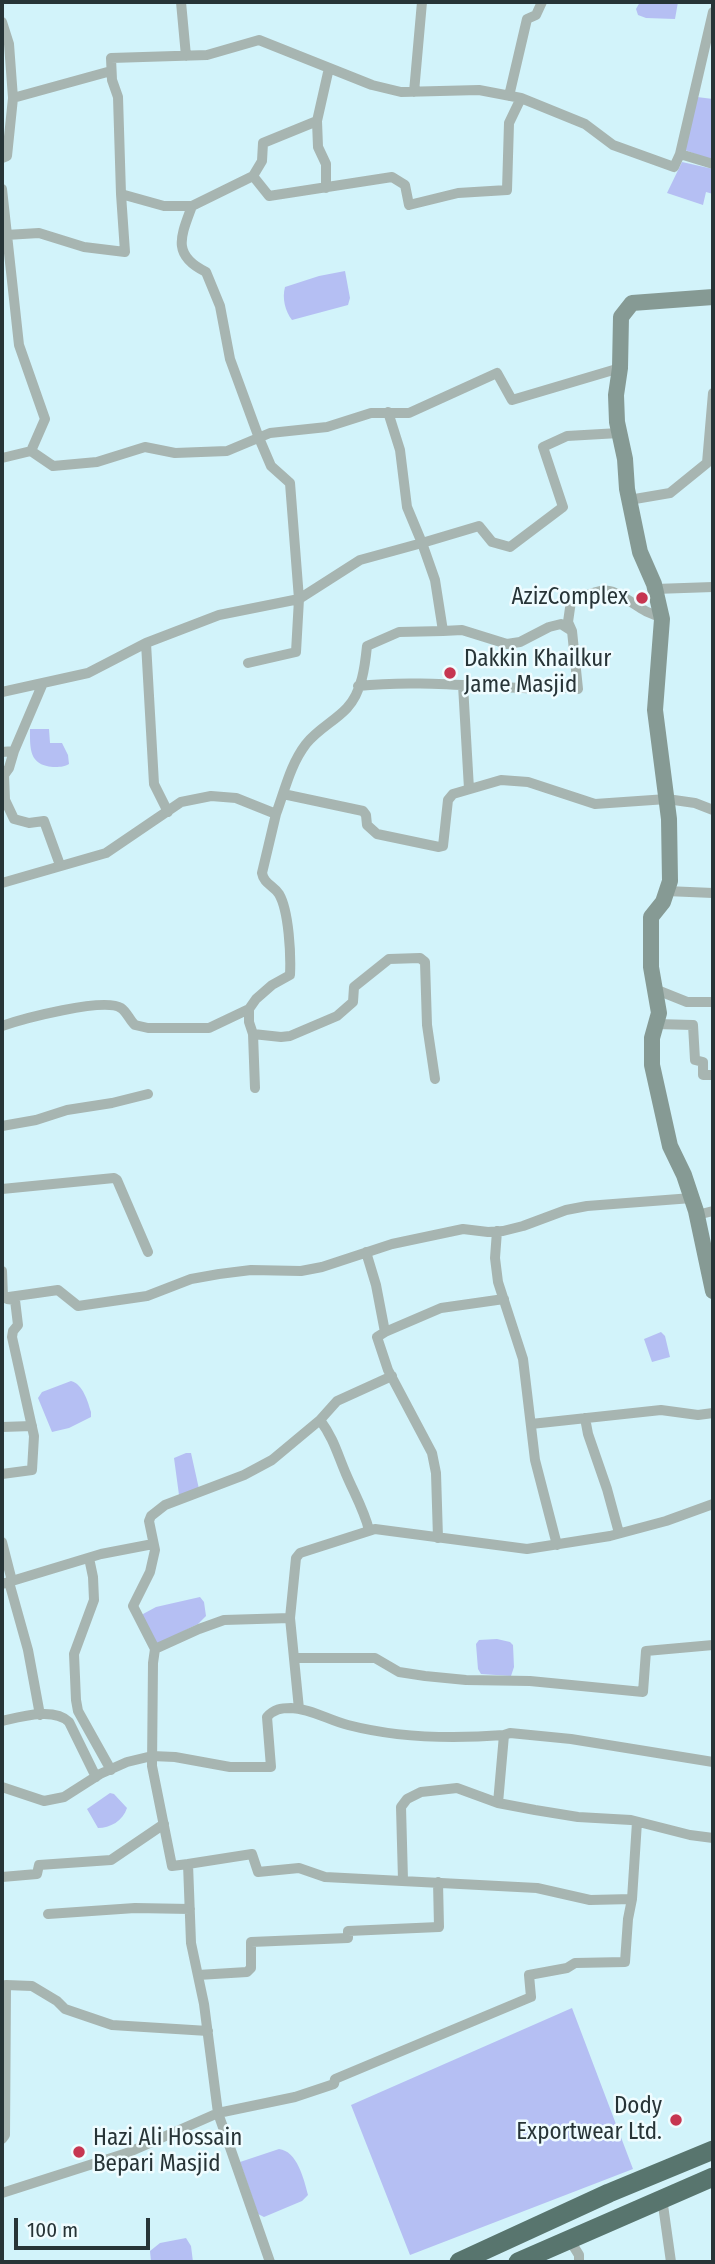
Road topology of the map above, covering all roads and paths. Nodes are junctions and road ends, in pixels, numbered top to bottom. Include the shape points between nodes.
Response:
1 (181, 2) edge
2 (422, 2) edge
3 (542, 2) edge
4 (713, 12) edge
5 (2, 22) edge
6 (186, 55) junction
7 (329, 68) junction
8 (111, 71) junction
9 (414, 92) junction
10 (509, 96) junction
11 (13, 98) junction
12 (521, 99) junction
13 (317, 121) junction
14 (680, 154) junction
15 (2, 158) edge
16 (713, 164) edge
17 (253, 176) junction
18 (326, 188) junction
19 (2, 189) edge
20 (121, 194) junction
21 (192, 206) junction
22 (6, 234) junction
23 (713, 297) edge
24 (620, 368) junction
25 (713, 393) edge
26 (388, 412) junction
27 (620, 433) junction
28 (259, 438) junction
29 (31, 450) junction
30 (2, 458) edge
31 (710, 463) edge
32 (629, 500) junction
33 (422, 542) junction
34 (713, 587) edge
35 (655, 589) junction
36 (299, 599) junction
37 (662, 618) junction
38 (443, 631) junction
39 (572, 631) junction
40 (146, 643) junction
41 (248, 663) dead end
42 (43, 683) junction
43 (463, 685) junction
44 (358, 686) junction
45 (2, 692) edge
46 (8, 752) edge
47 (469, 789) junction
48 (283, 794) junction
49 (667, 799) junction
50 (713, 810) edge
51 (167, 812) junction
52 (276, 814) junction
53 (60, 865) junction
54 (2, 883) edge
55 (666, 891) junction
56 (713, 893) edge
57 (657, 989) junction
58 (713, 1002) edge
59 (249, 1009) junction
60 (656, 1024) junction
61 (2, 1026) edge
62 (253, 1034) junction
63 (713, 1075) edge
64 (435, 1079) dead end
65 (255, 1088) dead end
66 (148, 1094) dead end
67 (2, 1126) edge
68 (2, 1189) edge
69 (692, 1198) junction
70 (713, 1211) edge
71 (697, 1215) junction
72 (497, 1231) junction
73 (148, 1252) dead end
74 (366, 1252) junction
75 (2, 1271) edge
76 (713, 1291) edge
77 (2, 1298) edge
78 (504, 1299) junction
79 (385, 1332) junction
80 (392, 1376) junction
81 (713, 1413) edge
82 (585, 1418) junction
83 (320, 1420) junction
84 (531, 1424) junction
85 (32, 1426) junction
86 (2, 1427) edge
87 (2, 1474) edge
88 (713, 1504) edge
89 (369, 1530) junction
90 (619, 1533) junction
91 (438, 1538) junction
92 (2, 1542) edge
93 (153, 1544) junction
94 (557, 1545) junction
95 (89, 1558) junction
96 (8, 1582) edge
97 (290, 1618) junction
98 (713, 1645) edge
99 (155, 1650) junction
100 (295, 1658) junction
101 (299, 1709) junction
102 (40, 1715) junction
103 (2, 1720) edge
104 (504, 1735) junction
105 (152, 1756) junction
106 (713, 1762) edge
107 (111, 1770) junction
108 (96, 1777) junction
109 (2, 1787) edge
110 (498, 1803) junction
111 (637, 1822) junction
112 (164, 1824) junction
113 (713, 1838) edge
114 (188, 1864) junction
115 (2, 1877) edge
116 (403, 1880) junction
117 (438, 1882) junction
118 (632, 1899) junction
119 (190, 1909) junction
120 (48, 1914) dead end
121 (198, 1975) junction
122 (3, 2030) edge
123 (208, 2031) junction
124 (218, 2113) junction
125 (2, 2140) edge
126 (713, 2150) edge
127 (713, 2177) edge
128 (2, 2193) edge
129 (662, 2198) junction
130 (569, 2239) junction
131 (270, 2262) edge
132 (459, 2262) edge
133 (518, 2262) edge
134 (579, 2262) edge
135 (671, 2262) edge

1 - 6 street
2 - 9 street
3 - 10 street via 536,15 527,19
4 - 14 street
5 - 11 street via 9,44
6 - 7 street via 207,55 260,40
6 - 8 street via 111,58
7 - 9 street via 372,85
7 - 13 street
8 - 11 street
8 - 20 street via 118,97
9 - 10 street via 479,90
10 - 12 street
11 - 15 street via 7,156
12 - 14 street via 585,124 613,145 674,167
12 - 18 street via 509,123 507,190 458,193 409,205 405,185 392,177
13 - 17 street via 263,143 262,160
13 - 18 street
14 - 16 street
17 - 18 street via 269,196
17 - 21 street
19 - 22 street
20 - 21 street via 164,206
20 - 22 street via 124,252 84,247 39,233
21 - 28 street via 181,236 183,255 206,272 211,284 230,359
22 - 29 street via 19,345 45,419
23 - 24 street via 632,303 621,317
24 - 26 street via 512,401 497,373 409,413
24 - 27 street via 616,395
25 - 31 street
26 - 28 street
26 - 33 street via 400,450 407,507
27 - 32 street
27 - 33 street via 567,436 543,447 563,507 510,547 492,542 479,526
28 - 29 street via 227,451 175,453 145,447 97,462 53,466
28 - 36 street via 271,466 290,483
29 - 30 street
31 - 32 street via 670,493
32 - 35 street via 640,552
33 - 36 street via 360,560
33 - 38 street via 435,580
34 - 35 street
35 - 37 street
36 - 40 street via 219,615
36 - 41 street via 296,652
37 - 39 street via 608,589 599,589 571,601 568,622
37 - 49 street via 654,710
38 - 39 street via 462,631 507,644 561,624
38 - 44 street via 399,632 367,646
39 - 43 street via 578,690
40 - 42 street via 89,673
40 - 51 street via 154,784
42 - 45 street
42 - 46 street
43 - 44 street
43 - 47 street
44 - 48 street via 349,706 305,746
46 - 53 street via 9,768 4,775 8,810 14,819 44,821
47 - 48 street via 448,800 443,845 439,847 377,834 367,825 363,811
47 - 49 street via 500,780 528,782 595,804
48 - 52 street
49 - 50 street
49 - 55 street via 670,881
51 - 52 street via 181,802 211,796 236,798
51 - 53 street via 106,853
52 - 59 street via 262,873 283,903 290,975 272,985
53 - 54 street
55 - 56 street
55 - 57 street via 651,917 651,967
57 - 58 street via 687,1002
57 - 60 street
59 - 61 street via 209,1028 135,1025 123,1009 113,1005 61,1009
59 - 62 street
60 - 63 street via 693,1025 695,1060 703,1062 704,1075
60 - 69 street via 652,1065 670,1146
62 - 64 street via 290,1036 337,1016 353,1002 354,987 389,959 420,958 425,962
62 - 65 street
66 - 67 street
68 - 73 street via 114,1178
69 - 71 street
69 - 72 street via 587,1206
70 - 71 street
71 - 76 street
72 - 74 street via 463,1229
72 - 78 street via 495,1258
74 - 77 street via 301,1271 219,1274 147,1296 78,1306 58,1290
74 - 79 street
75 - 77 street
77 - 85 street via 15,1300 18,1325 12,1338
78 - 79 street via 441,1308
78 - 84 street via 523,1359
79 - 80 street via 377,1337
80 - 83 street via 342,1397
80 - 91 street via 432,1453
81 - 82 street via 661,1410
82 - 84 street
82 - 90 street
83 - 89 street via 333,1438
83 - 93 street via 272,1460 165,1505 149,1521
84 - 94 street via 538,1477
85 - 86 street
85 - 87 street via 32,1470
88 - 90 street
89 - 91 street
89 - 97 street via 300,1553
90 - 94 street
91 - 94 street via 527,1549
92 - 96 street
93 - 95 street
93 - 99 street via 150,1572 133,1606
95 - 96 street
95 - 107 street via 94,1600 74,1654 76,1700
96 - 102 street via 28,1650
97 - 99 street via 225,1620
97 - 100 street
98 - 100 street via 646,1651 643,1692 425,1676 399,1672 375,1658
99 - 105 street
100 - 101 street
101 - 104 street via 376,1730 451,1739
101 - 105 street via 277,1709 267,1717 271,1767
102 - 103 street
102 - 108 street via 69,1722
104 - 106 street via 571,1739
104 - 110 street
105 - 107 street
105 - 112 street
107 - 108 street
108 - 109 street via 65,1797 44,1801
110 - 111 street
110 - 116 street via 457,1788 421,1791 407,1799 401,1807
111 - 113 street
111 - 118 street
112 - 114 street via 172,1866
112 - 115 street via 111,1860 39,1865 37,1874
114 - 116 street via 253,1854 258,1872 299,1868 325,1877
114 - 119 street
116 - 117 street
117 - 118 street via 537,1888 590,1900
117 - 121 street via 439,1927 348,1931 348,1938 251,1942 247,1972
118 - 124 street via 625,1962 575,1963 529,1975 531,1997 516,2005 335,2079 334,2084
119 - 120 street
119 - 121 street
121 - 123 street
122 - 123 street via 6,1985 32,1986 65,2009 112,2025
122 - 125 street
123 - 124 street
124 - 128 street via 127,2153
124 - 131 street
126 - 132 highway
127 - 129 highway
129 - 130 highway
129 - 135 street
130 - 133 highway
130 - 134 street

